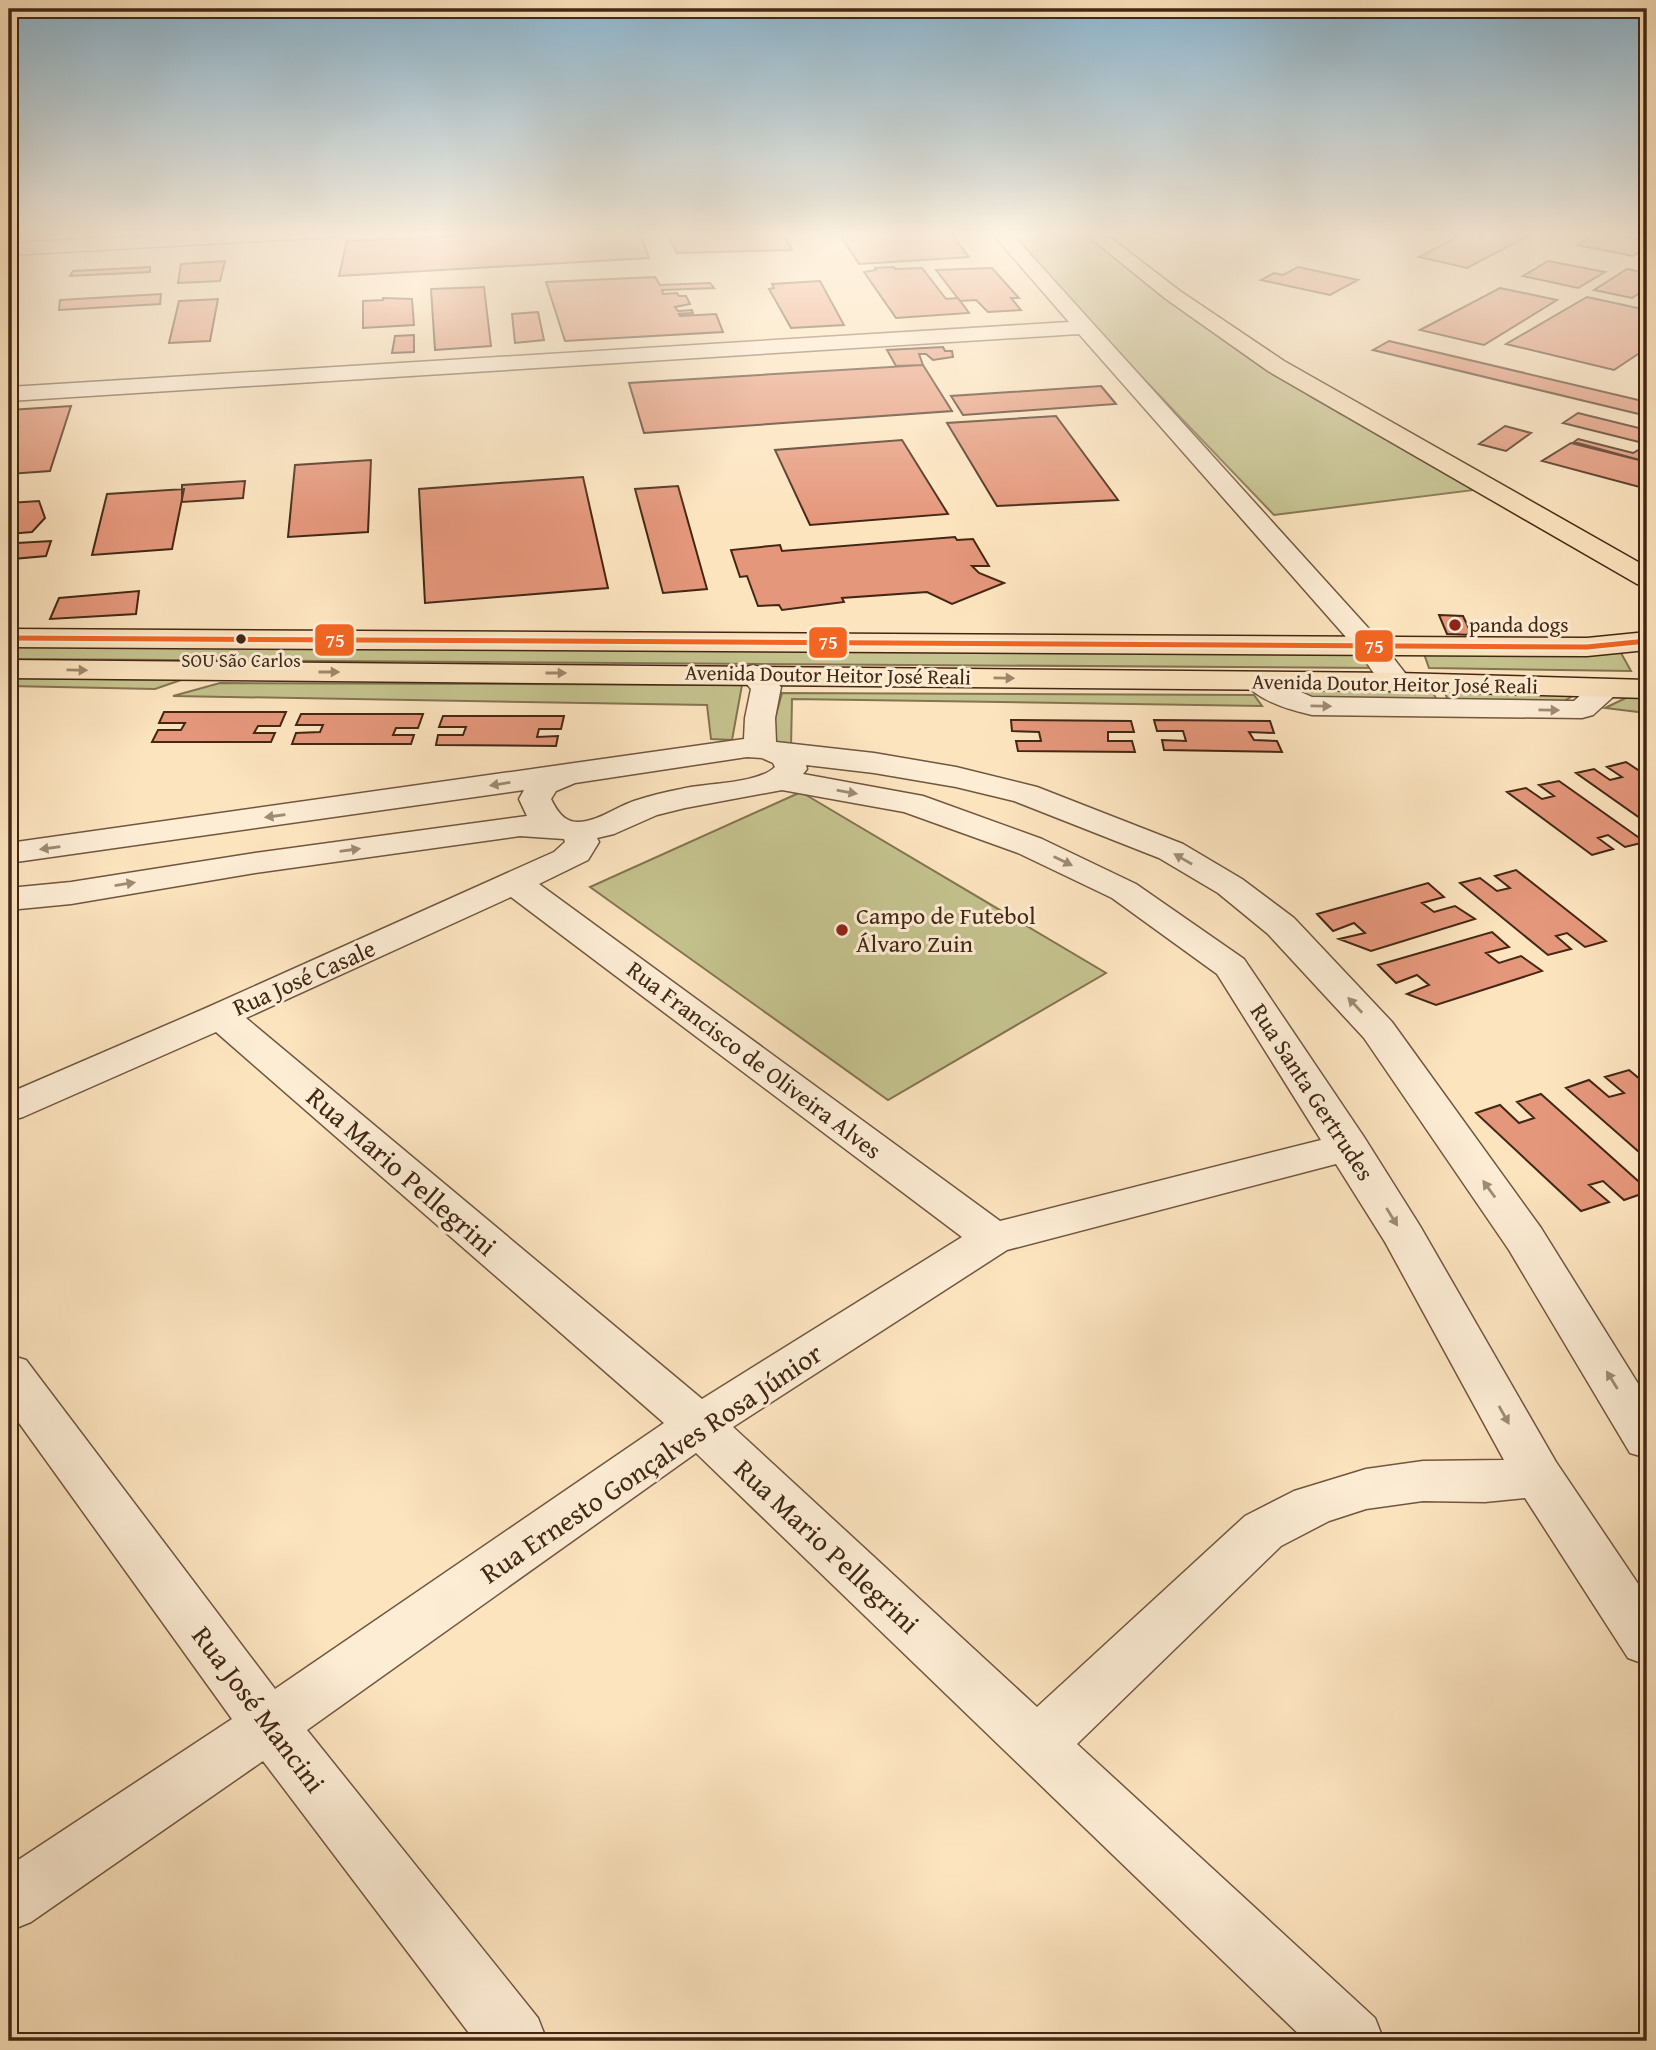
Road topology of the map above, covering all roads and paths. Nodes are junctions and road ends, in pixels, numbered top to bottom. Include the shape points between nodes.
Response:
1 (1085, 327) edge
2 (1074, 328) edge
3 (1220, 328) edge
4 (9, 394) edge
5 (1647, 578) edge
6 (9, 638) edge
7 (757, 641) junction
8 (1647, 641) edge
9 (885, 644) junction
10 (1370, 646) junction
11 (9, 669) edge
12 (752, 674) junction
13 (886, 676) junction
14 (1259, 682) junction
15 (1397, 682) junction
16 (1609, 687) junction
17 (1647, 690) edge
18 (772, 760) junction
19 (568, 774) junction
20 (566, 829) junction
21 (9, 853) edge
22 (515, 883) junction
23 (9, 900) edge
24 (220, 1016) junction
25 (9, 1108) edge
26 (1349, 1147) junction
27 (993, 1238) junction
28 (9, 1373) edge
29 (699, 1425) junction
30 (1647, 1438) edge
31 (1538, 1476) junction
32 (1647, 1641) edge
33 (269, 1725) junction
34 (1037, 1744) junction
35 (9, 1901) edge
36 (515, 2041) edge
37 (1352, 2041) edge

1 - 10 street
2 - 4 street
3 - 5 main road via 1276,366
6 - 7 main road, Avenida Doutor Heitor José Reali
7 - 9 main road, Avenida Doutor Heitor José Reali
7 - 12 main road
8 - 10 main road, Avenida Doutor Heitor José Reali via 1587,647
9 - 10 main road, Avenida Doutor Heitor José Reali
9 - 13 main road
10 - 15 street
11 -> 12 main road, Avenida Doutor Heitor José Reali
12 - 13 main road, Avenida Doutor Heitor José Reali
12 - 18 street via 766,687 760,718
13 -> 14 main road, Avenida Doutor Heitor José Reali
14 - 15 main road, Avenida Doutor Heitor José Reali
14 -> 16 street via 1312,706 1569,710 1583,709
15 - 16 main road, Avenida Doutor Heitor José Reali
16 - 17 main road, Avenida Doutor Heitor José Reali
18 - 19 street
18 - 20 street via 765,785 683,798 602,827
18 -> 26 street, Rua Santa Gertrudes via 1030,846 1124,891 1231,967
30 -> 18 street via 1525,1239 1378,1030 1281,926 1230,886 1171,851 1025,794 902,768
19 - 20 street via 543,785 534,799 544,817
19 -> 21 street
20 - 22 street, Rua José Casale via 582,842 576,853
23 -> 20 street via 520,827
22 - 24 street, Rua José Casale
22 - 27 street, Rua Francisco de Oliveira Alves
24 - 25 street, Rua José Casale
24 - 29 street, Rua Mario Pellegrini
26 - 27 street, Rua Ernesto Gonçalves Rosa Júnior
26 -> 31 street, Rua Santa Gertrudes
27 - 29 street, Rua Ernesto Gonçalves Rosa Júnior
28 - 33 street, Rua José Mancini
29 - 33 street, Rua Ernesto Gonçalves Rosa Júnior
29 - 34 street, Rua Mario Pellegrini
31 - 32 street, Rua Santa Gertrudes
31 - 34 street via 1485,1482 1423,1481 1366,1489 1312,1506 1263,1531
33 - 35 street, Rua Ernesto Gonçalves Rosa Júnior
33 - 36 street, Rua José Mancini
34 - 37 street, Rua Mario Pellegrini

